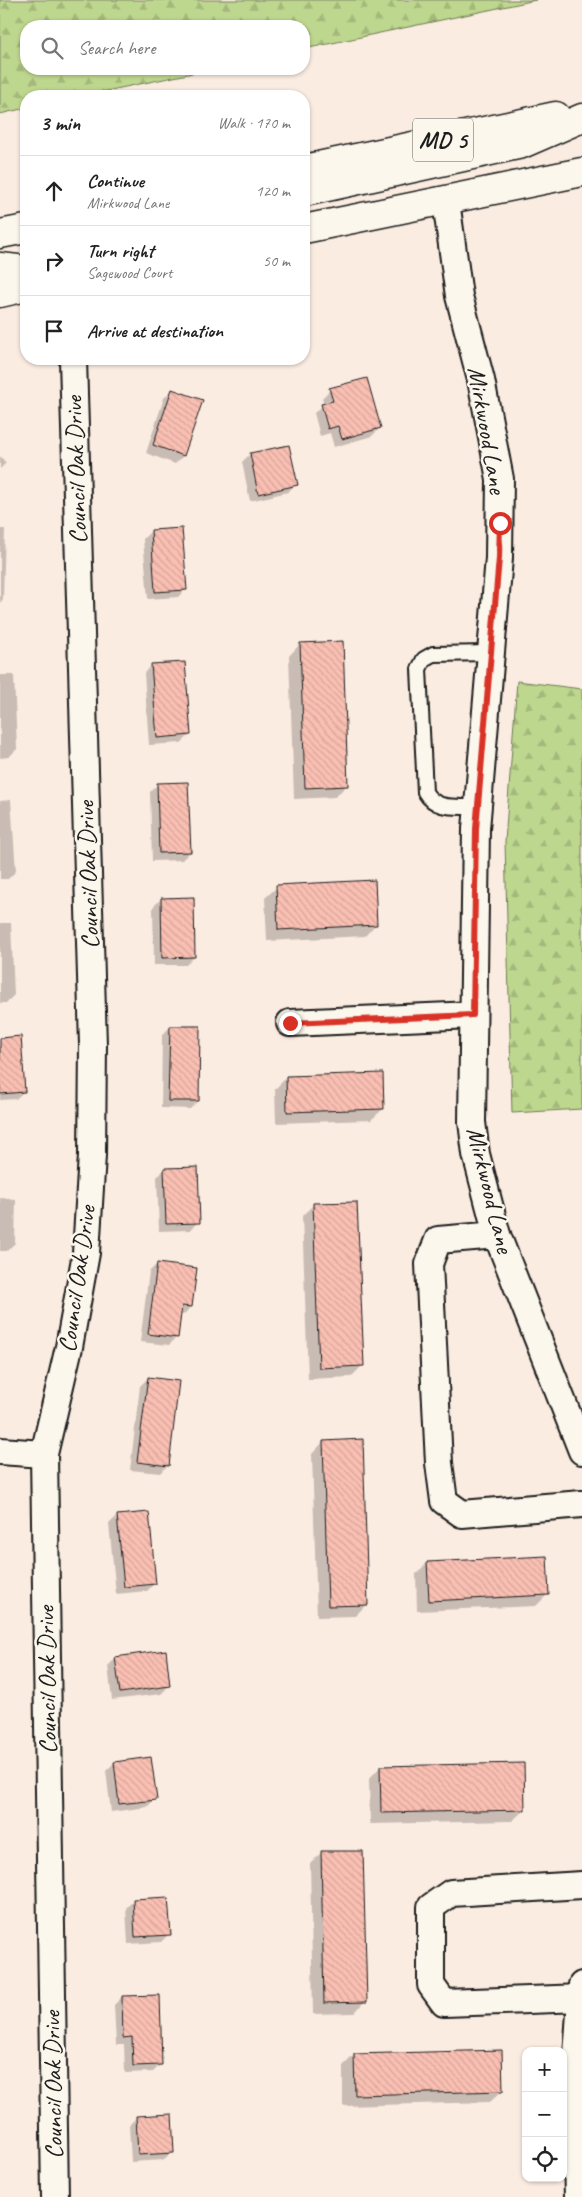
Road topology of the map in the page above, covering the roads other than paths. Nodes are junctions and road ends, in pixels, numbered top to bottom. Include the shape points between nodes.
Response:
1 (582, 111) edge
2 (582, 118) edge
3 (310, 167) edge
4 (582, 172) edge
5 (310, 191) edge
6 (446, 201) junction
7 (20, 229) edge
8 (310, 229) edge
9 (0, 234) edge
10 (0, 267) edge
11 (20, 269) edge
12 (20, 288) edge
13 (0, 292) edge
14 (73, 365) edge
15 (490, 653) junction
16 (478, 807) junction
17 (473, 1015) junction
18 (290, 1023) dead end
19 (497, 1235) junction
20 (0, 1451) edge
21 (582, 1451) edge
22 (44, 1454) junction
23 (582, 1504) edge
24 (582, 1885) edge
25 (582, 1994) edge
26 (55, 2197) edge
27 (578, 2197) edge

1 - 3 highway, MD 5
2 - 5 highway via 522,144
4 - 6 highway, MD 5
6 - 8 highway, MD 5
6 - 15 street, Mirkwood Lane via 459,296 483,389 500,479 499,558
7 - 9 highway
10 - 11 highway
12 - 13 highway
14 - 22 street, Council Oak Drive via 94,1045 92,1155 86,1253 69,1347
15 - 16 street, Mirkwood Lane
15 - 16 lane via 433,654 424,659 419,669 425,792 436,805
16 - 17 street, Mirkwood Lane
17 - 18 street
17 - 19 street, Mirkwood Lane via 472,1122 476,1154
19 - 21 street, Mirkwood Lane
19 - 23 street via 438,1240 429,1264 444,1501 462,1514
20 - 22 street
22 - 26 street, Council Oak Drive
24 - 25 street via 452,1893 431,1907 431,1985 444,2002
25 - 27 street via 575,2083

